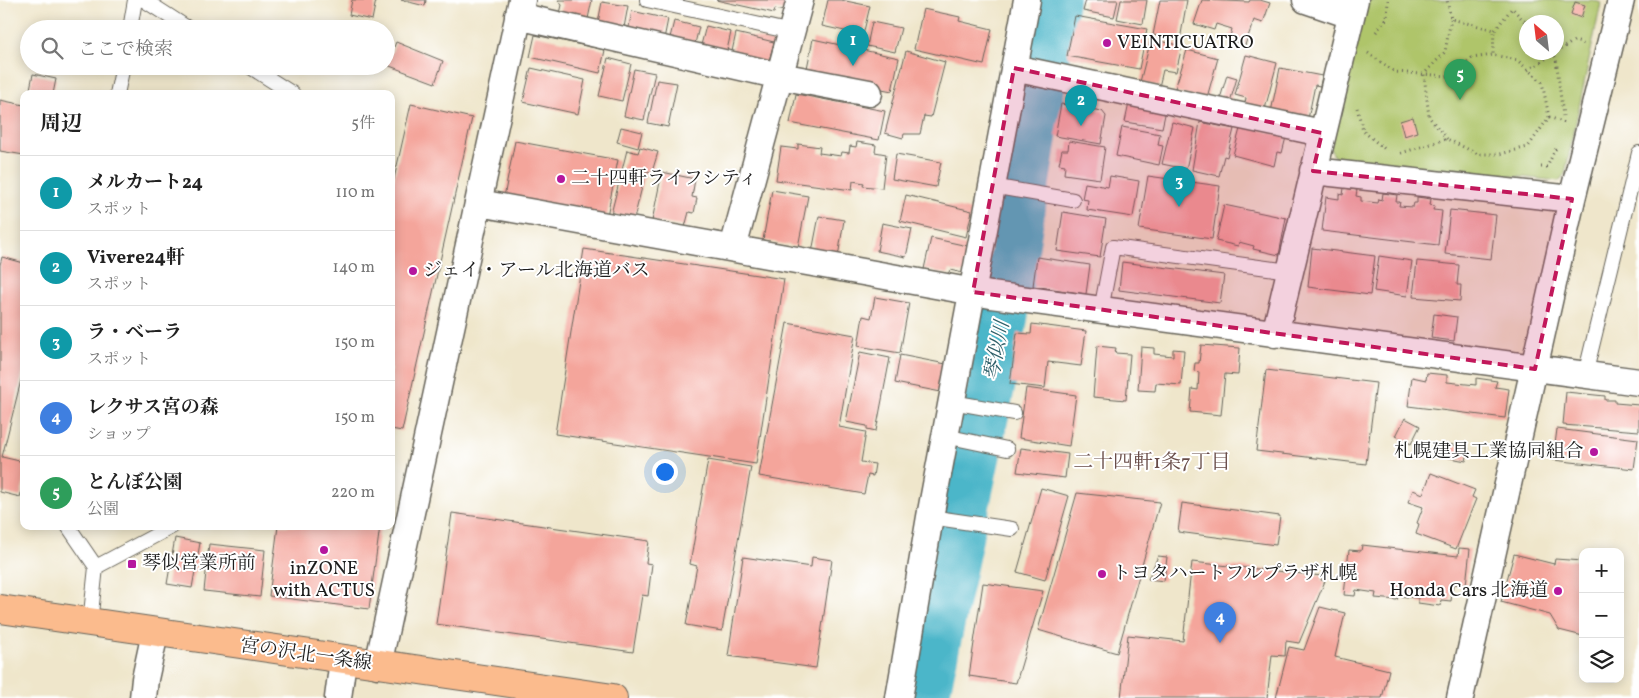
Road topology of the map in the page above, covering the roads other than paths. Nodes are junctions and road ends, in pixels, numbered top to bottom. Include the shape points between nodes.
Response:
1 (135, 0) edge
2 (144, 0) edge
3 (647, 0) edge
4 (800, 0) edge
5 (1027, 0) edge
6 (1306, 0) edge
7 (1621, 0) edge
8 (520, 8) edge
9 (1352, 8) edge
10 (132, 20) edge
11 (175, 20) edge
12 (792, 32) junction
13 (1021, 70) junction
14 (121, 75) edge
15 (263, 75) edge
16 (780, 76) junction
17 (119, 90) edge
18 (286, 90) edge
19 (869, 94) dead end
20 (1322, 132) junction
21 (1639, 153) edge
22 (1313, 171) junction
23 (1000, 187) junction
24 (1572, 199) junction
25 (1073, 200) dead end
26 (478, 203) junction
27 (733, 248) junction
28 (1289, 272) junction
29 (982, 293) junction
30 (1100, 310) junction
31 (1275, 334) junction
32 (1535, 369) junction
33 (1585, 375) junction
34 (1639, 382) edge
35 (961, 403) junction
36 (1011, 412) dead end
37 (956, 438) junction
38 (1000, 447) dead end
39 (940, 518) junction
40 (71, 530) edge
41 (165, 530) edge
42 (1012, 530) dead end
43 (96, 567) junction
44 (0, 609) edge
45 (90, 623) junction
46 (155, 633) junction
47 (343, 660) junction
48 (378, 665) junction
49 (143, 698) edge
50 (338, 698) edge
51 (613, 698) edge
52 (899, 698) edge
53 (1460, 698) edge

1 - 10 lane
2 - 11 lane
3 - 12 lane
4 - 12 street
5 - 13 street
6 - 9 street
7 - 24 street
8 - 16 street
8 - 26 street
9 - 20 street
12 - 16 street
13 - 20 street
13 - 23 street
14 - 17 lane
15 - 18 lane
16 - 19 street
16 - 27 street
20 - 22 street
21 - 33 lane
22 - 24 street
22 - 28 street
23 - 25 lane
23 - 29 street
24 - 32 street
26 - 27 street
26 - 48 street
27 - 29 street
28 - 30 lane via 1114,247
28 - 31 street
29 - 30 street
29 - 35 street
30 - 31 street
31 - 32 street
32 - 33 street
32 - 53 street
33 - 34 street
35 - 36 lane
35 - 37 street
37 - 38 lane
37 - 39 street
39 - 42 lane
39 - 52 street
40 - 43 lane
41 - 43 lane
43 - 45 lane
44 - 45 main road, 宮の沢北一条線
45 - 46 main road, 宮の沢北一条線
46 - 47 main road, 宮の沢北一条線
46 - 49 street
47 - 48 main road, 宮の沢北一条線
47 - 50 street
48 - 51 main road, 宮の沢北一条線

